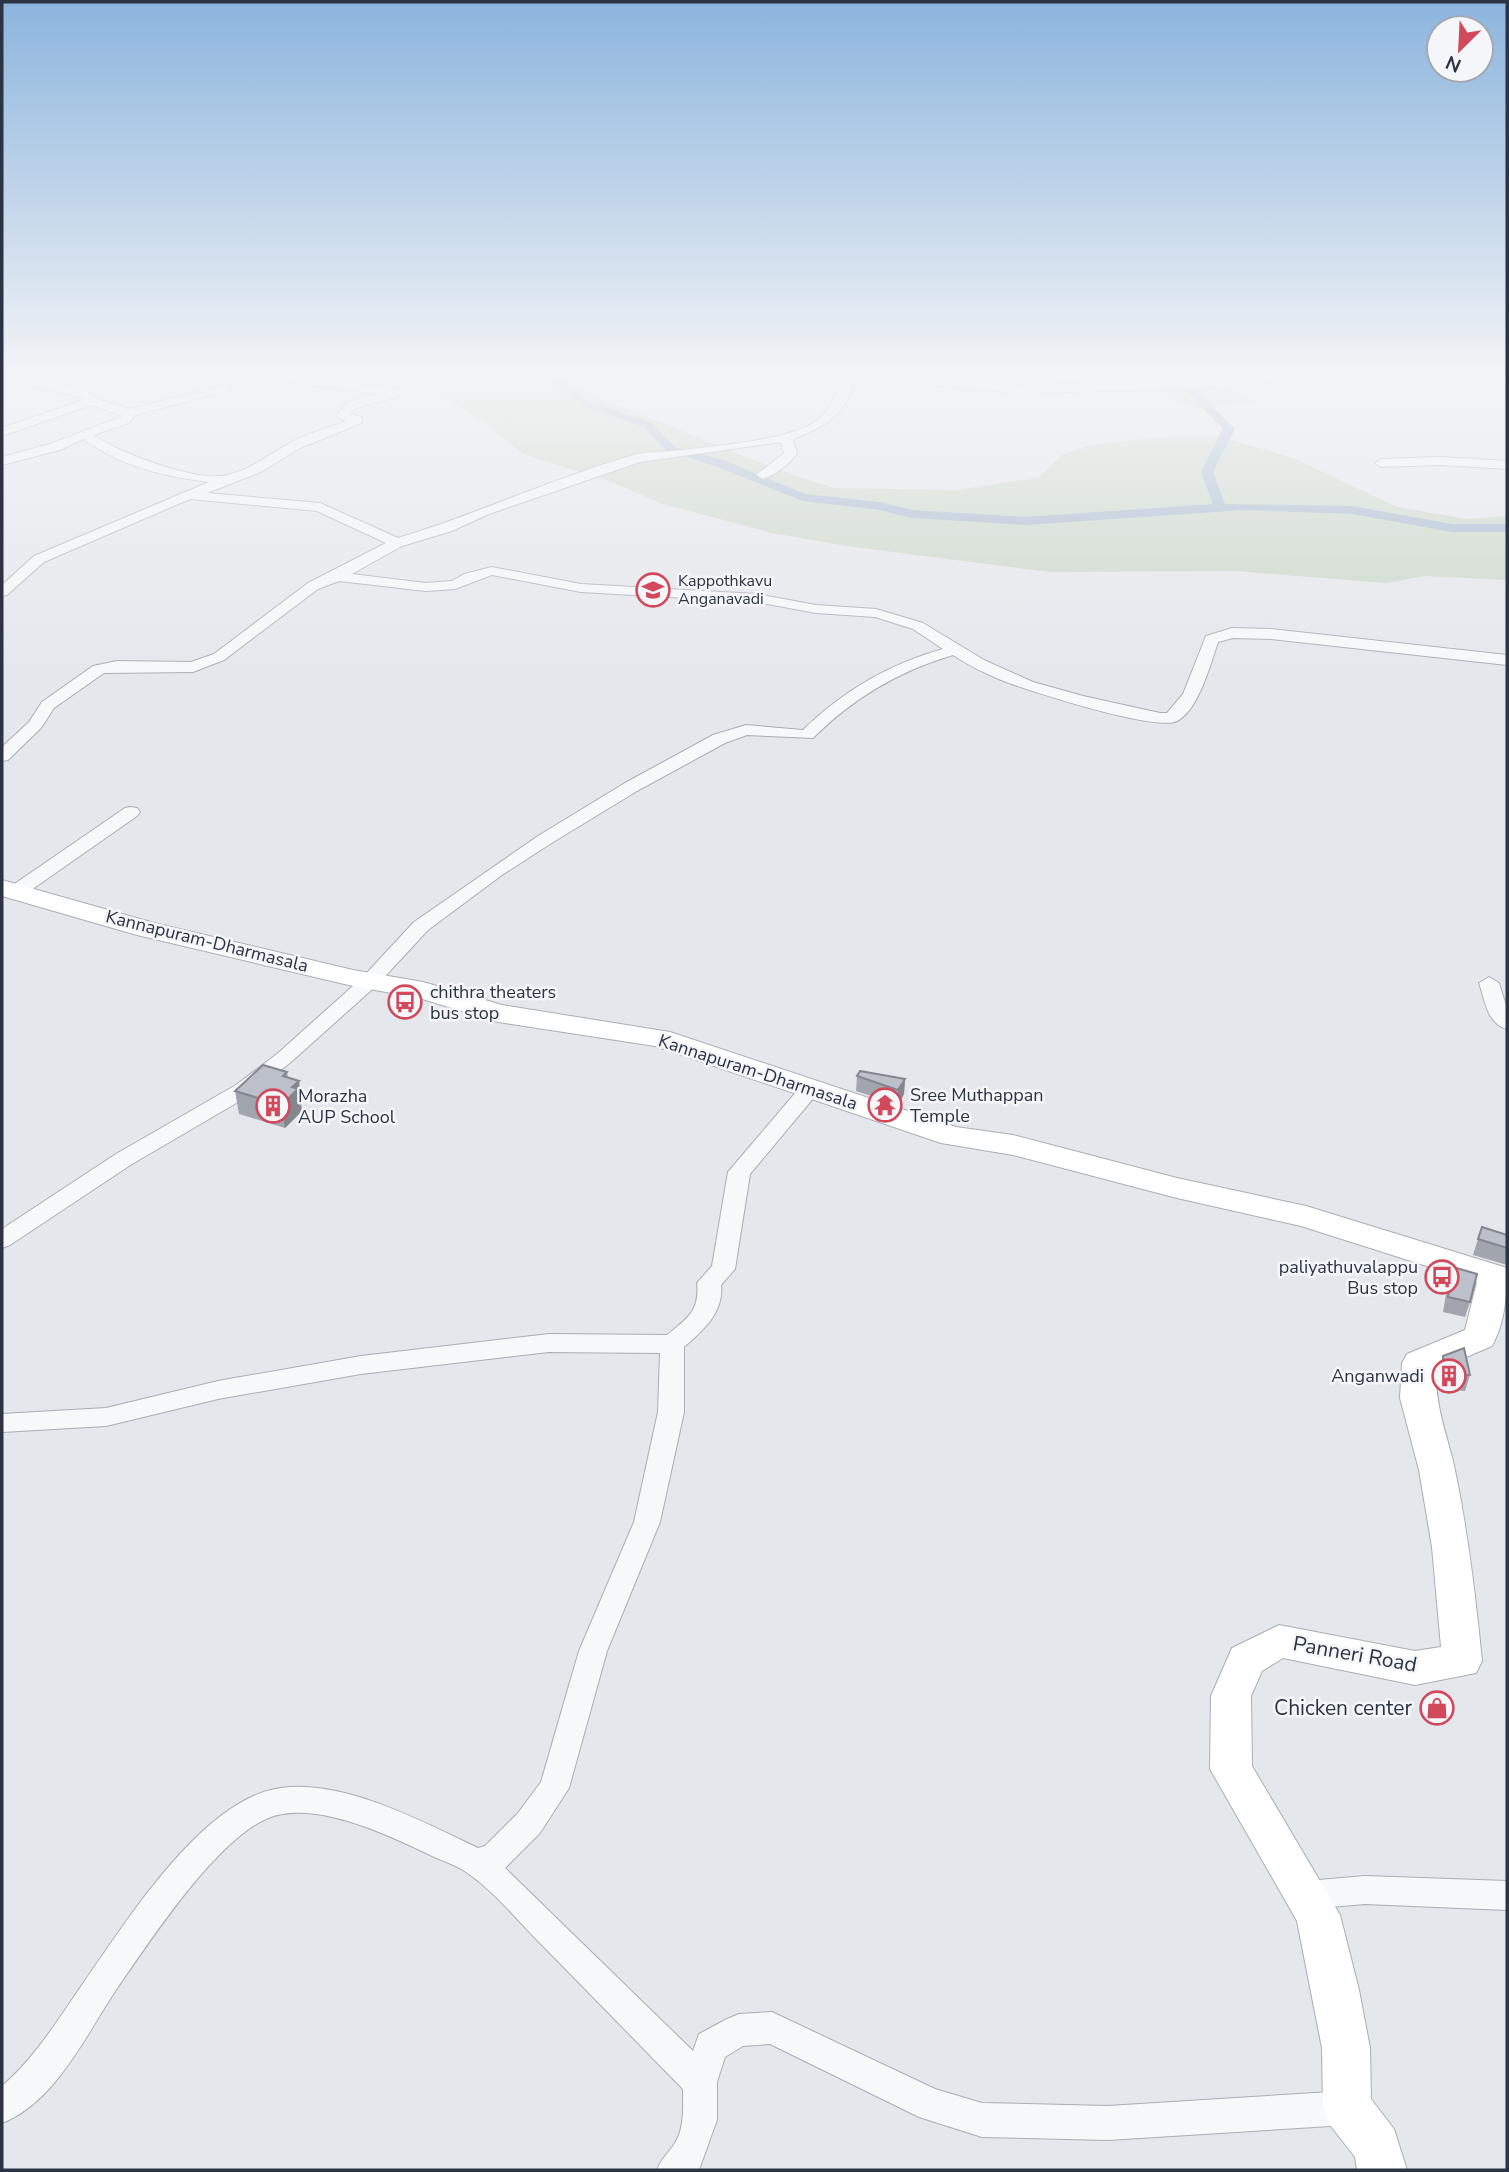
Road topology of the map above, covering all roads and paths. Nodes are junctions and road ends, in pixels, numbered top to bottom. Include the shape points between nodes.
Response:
1 (206, 477) edge
2 (232, 477) edge
3 (578, 477) edge
4 (224, 480) junction
5 (187, 495) junction
6 (397, 543) junction
7 (337, 576) junction
8 (2, 592) edge
9 (955, 650) junction
10 (1507, 660) edge
11 (2, 756) edge
12 (131, 812) dead end
13 (9, 890) edge
14 (370, 981) junction
15 (1489, 983) dead end
16 (1507, 1023) edge
17 (810, 1089) junction
18 (2, 1240) edge
19 (1501, 1278) edge
20 (672, 1344) junction
21 (2, 1423) edge
22 (477, 1862) junction
23 (1307, 1895) junction
24 (1507, 1896) edge
25 (700, 2082) junction
26 (2, 2106) edge
27 (1347, 2108) junction
28 (674, 2170) edge
29 (1382, 2170) edge

1 - 4 street
2 - 4 street
3 - 6 street
4 - 5 street
5 - 6 street via 320,508
5 - 8 street via 39,559
6 - 7 street
7 - 9 street via 426,587 455,585 492,571 581,588 757,598 876,613 918,626
7 - 11 street via 313,586 219,657 193,667 99,669 48,705 35,725
9 - 10 street via 1019,682 1160,719 1171,718 1181,708 1211,639 1232,633
9 - 14 street via 851,694 807,735 746,730 719,739 631,787 496,871 421,926
12 - 13 street
13 - 14 main road, Kannapuram-Dharmasala via 147,929
14 - 17 main road, Kannapuram-Dharmasala via 423,990 498,1013 660,1038
14 - 18 street via 243,1090 124,1159
15 - 16 street via 1500,1017
17 - 19 main road, Kannapuram-Dharmasala via 952,1136 1013,1145 1306,1217
17 - 20 street via 739,1172 723,1269 709,1283 711,1300 696,1323
19 - 23 main road, Panneri Road via 1480,1338 1419,1363 1418,1398 1451,1547 1462,1661 1415,1668 1279,1641 1246,1660 1231,1696 1231,1769
20 - 21 street via 549,1343 361,1365 218,1390 106,1417
20 - 22 street via 671,1412 647,1522 593,1651 555,1788 529,1824 494,1858
22 - 25 street
22 - 26 street via 376,1816 331,1805 279,1801 250,1812 217,1838 168,1891 44,2068
23 - 24 street via 1365,1890
23 - 27 main road, Panneri Road via 1318,1915 1336,1990 1346,2048
25 - 27 street via 711,2046 739,2030 772,2028 931,2105 982,2120 1108,2123
25 - 28 street via 700,2120 688,2155
27 - 29 main road via 1377,2146

